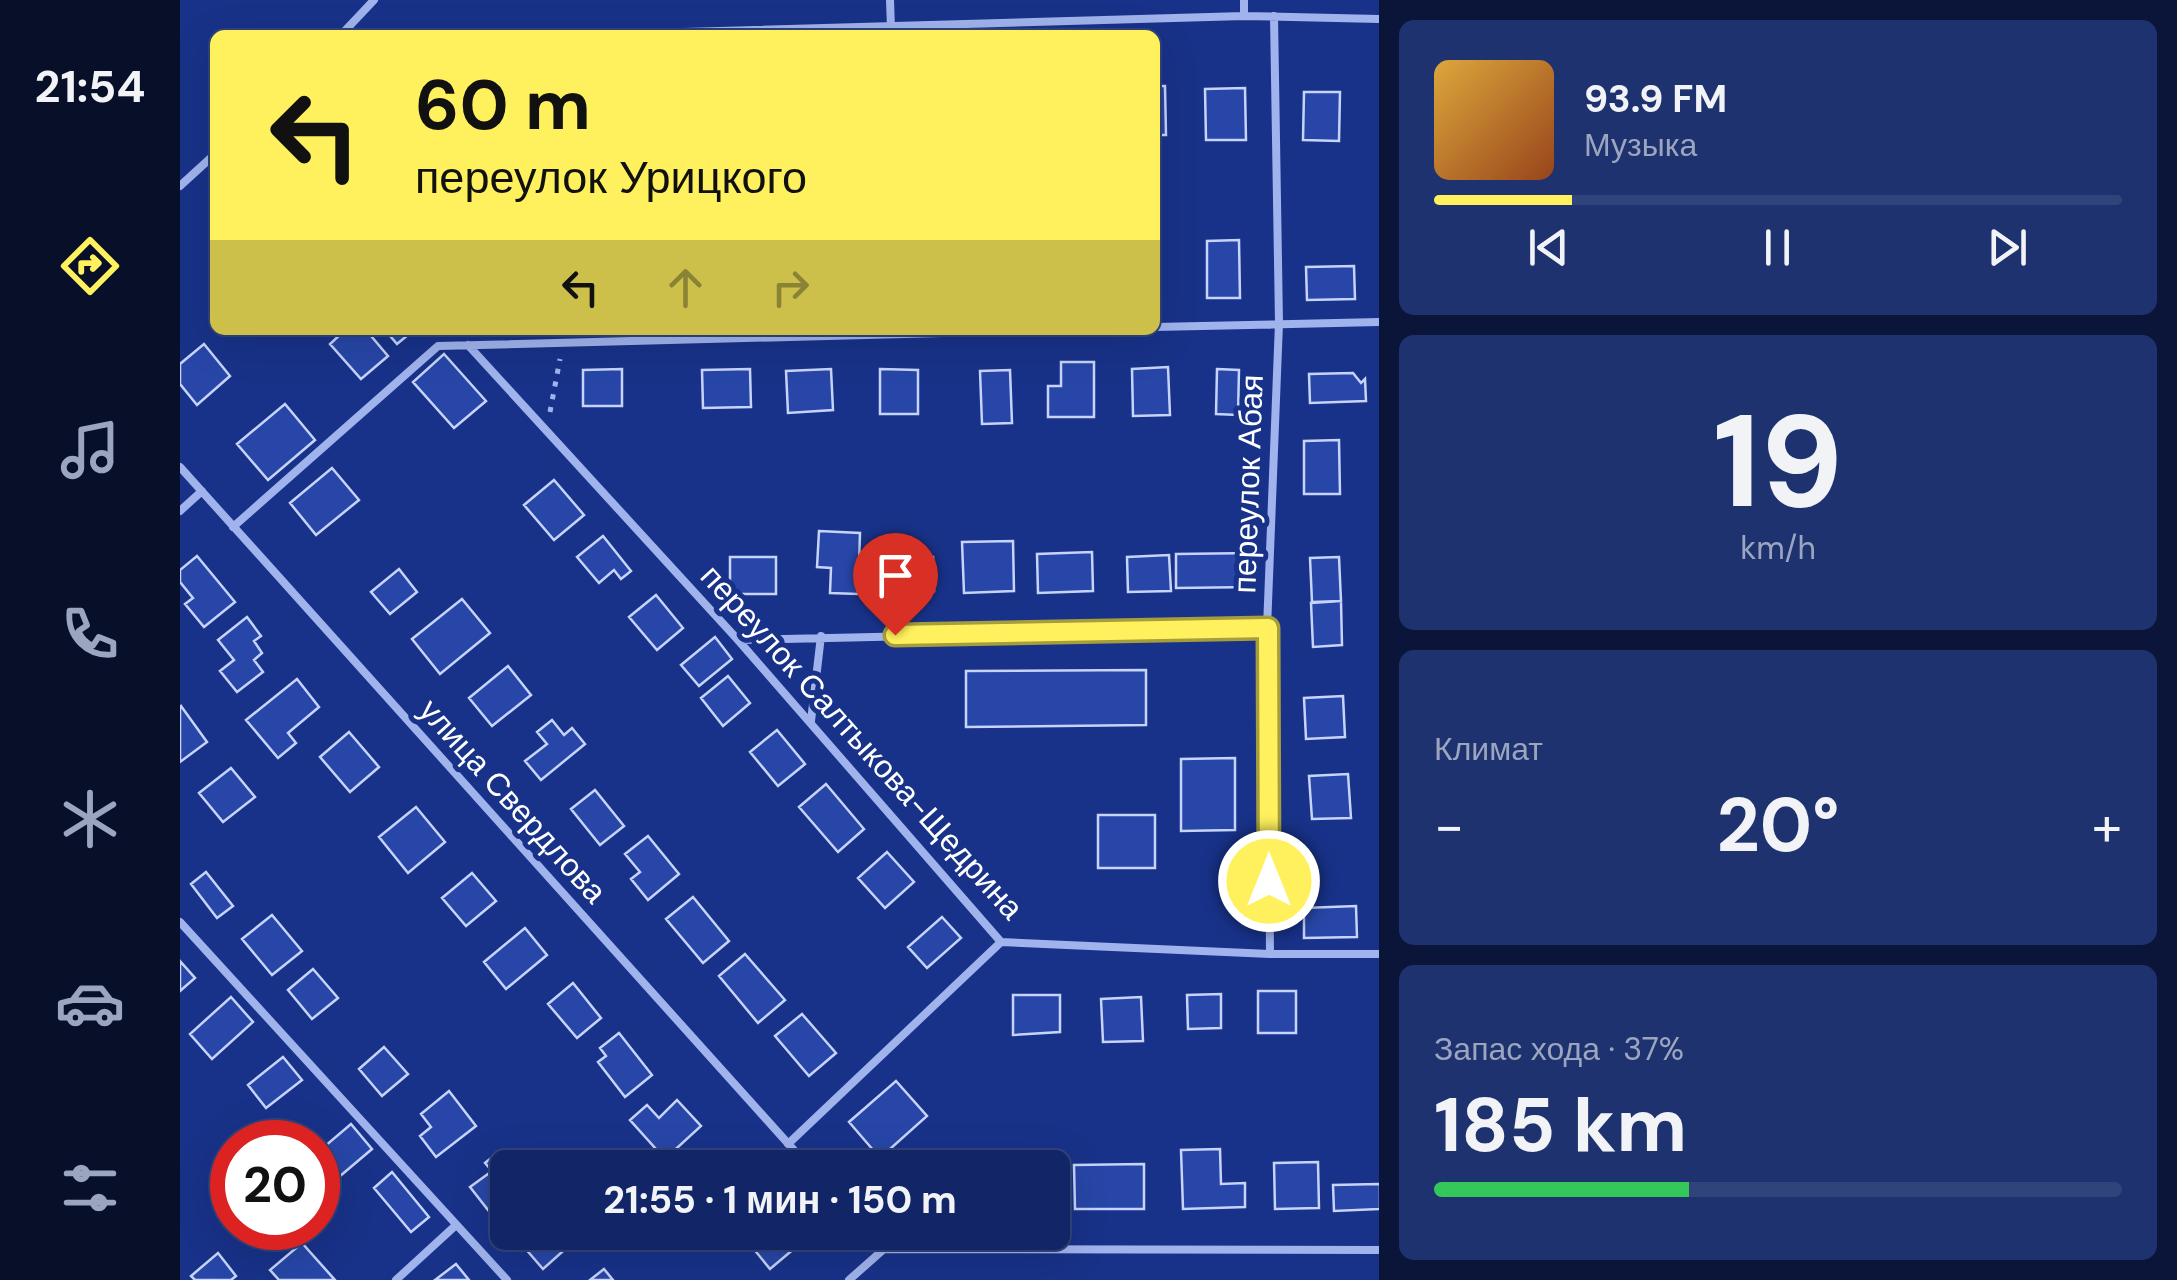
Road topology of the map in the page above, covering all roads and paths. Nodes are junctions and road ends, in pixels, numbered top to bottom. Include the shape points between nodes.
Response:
1 (374, 0) edge
2 (890, 0) edge
3 (1244, 0) edge
4 (1244, 16) junction
5 (1274, 16) junction
6 (1379, 19) edge
7 (891, 28) junction
8 (346, 30) edge
9 (801, 30) edge
10 (210, 159) edge
11 (180, 186) edge
12 (1379, 322) edge
13 (1279, 323) junction
14 (1160, 327) edge
15 (903, 335) edge
16 (468, 346) junction
17 (562, 346) junction
18 (546, 433) junction
19 (180, 467) edge
20 (202, 491) junction
21 (180, 511) edge
22 (233, 527) junction
23 (1268, 628) junction
24 (821, 636) junction
25 (738, 640) junction
26 (810, 722) junction
27 (180, 922) edge
28 (1001, 942) junction
29 (1270, 954) junction
30 (1379, 954) edge
31 (788, 1144) junction
32 (794, 1150) edge
33 (455, 1226) junction
34 (1070, 1249) edge
35 (883, 1250) edge
36 (1379, 1250) edge
37 (396, 1280) edge
38 (507, 1280) edge
39 (848, 1280) edge

1 - 8 lane
2 - 7 lane
3 - 4 lane
4 - 5 lane
4 - 7 lane
5 - 6 lane
5 - 13 lane, переулок Абая
7 - 9 lane
10 - 11 lane
12 - 13 lane
13 - 14 lane
13 - 23 lane, переулок Абая
15 - 17 lane
16 - 17 lane
16 - 18 lane, переулок Салтыкова-Щедрина
16 - 22 lane via 438,346
17 - 18 path
18 - 25 lane, переулок Салтыкова-Щедрина
19 - 20 lane, улица Свердлова
20 - 21 lane
20 - 22 lane, улица Свердлова
22 - 31 lane, улица Свердлова
23 - 24 lane
23 - 29 lane, переулок Абая
24 - 25 lane
24 - 26 lane
25 - 26 lane, переулок Салтыкова-Щедрина
26 - 28 lane, переулок Салтыкова-Щедрина
27 - 33 lane
28 - 29 lane, переулок Салтыкова-Щедрина
28 - 31 lane
29 - 30 lane, переулок Салтыкова-Щедрина
31 - 32 lane, улица Свердлова
33 - 37 lane
33 - 38 lane
34 - 36 lane
35 - 39 lane

